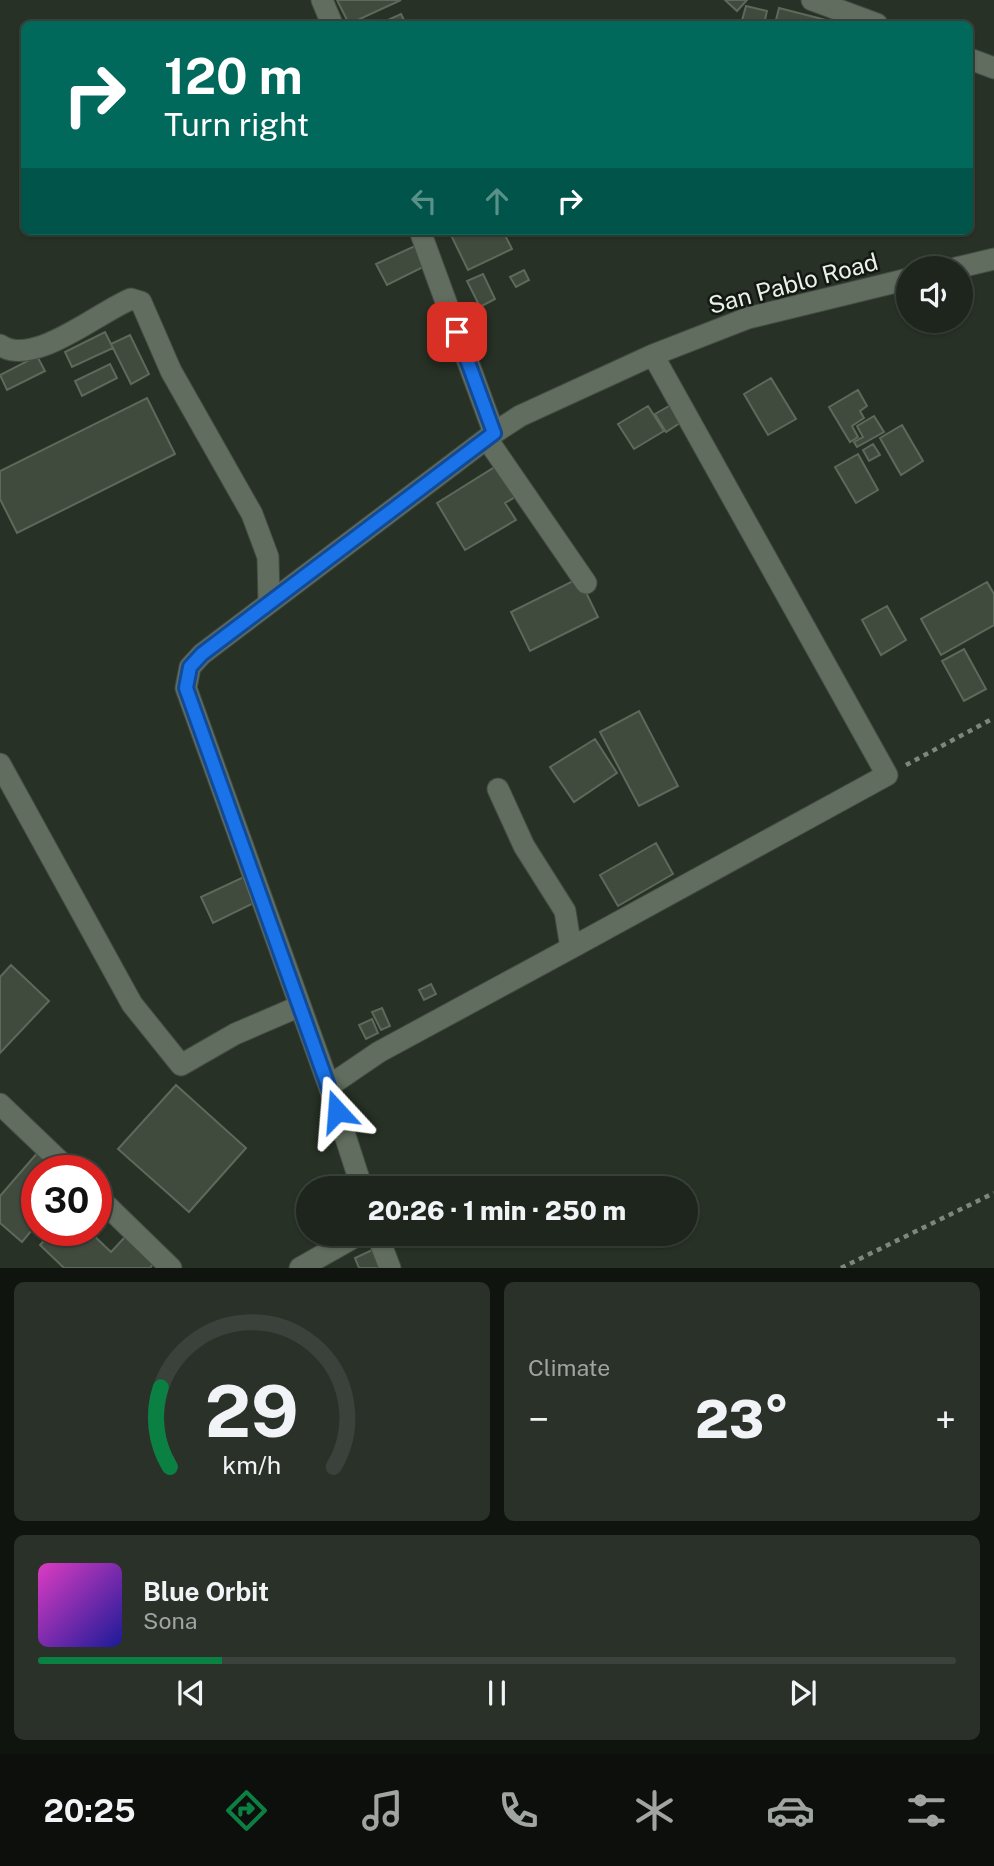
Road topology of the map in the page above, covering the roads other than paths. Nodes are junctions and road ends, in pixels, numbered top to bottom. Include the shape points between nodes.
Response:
1 (322, 0) edge
2 (812, 0) edge
3 (331, 21) edge
4 (869, 21) edge
5 (973, 60) edge
6 (994, 68) edge
7 (421, 235) edge
8 (994, 258) edge
9 (973, 264) edge
10 (896, 282) edge
11 (0, 345) edge
12 (653, 355) junction
13 (490, 436) junction
14 (586, 583) dead end
15 (269, 603) junction
16 (0, 764) edge
17 (498, 789) dead end
18 (571, 948) junction
19 (300, 1006) junction
20 (329, 1086) junction
21 (0, 1104) edge
22 (53, 1155) edge
23 (358, 1176) edge
24 (112, 1211) edge
25 (339, 1246) edge
26 (382, 1246) edge
27 (171, 1268) edge
28 (300, 1268) edge
29 (390, 1268) edge

1 - 3 street
2 - 4 street
5 - 6 street
7 - 13 street
8 - 9 street
10 - 12 street, San Pablo Road via 748,318
11 - 15 street via 11,352 29,352 112,307 131,299 141,302 171,371 252,514 268,557
12 - 13 street, San Pablo Road via 520,416
12 - 18 street via 887,775
13 - 14 street
13 - 15 street, San Pablo Road
15 - 19 street, San Pablo Road via 202,654 190,667 186,688
16 - 19 street via 132,1004 181,1065 235,1034
17 - 18 street via 524,846 565,911
18 - 20 street via 379,1052
19 - 20 street, San Pablo Road
20 - 23 street, San Pablo Road
21 - 22 street
24 - 27 street
25 - 28 street
26 - 29 street

